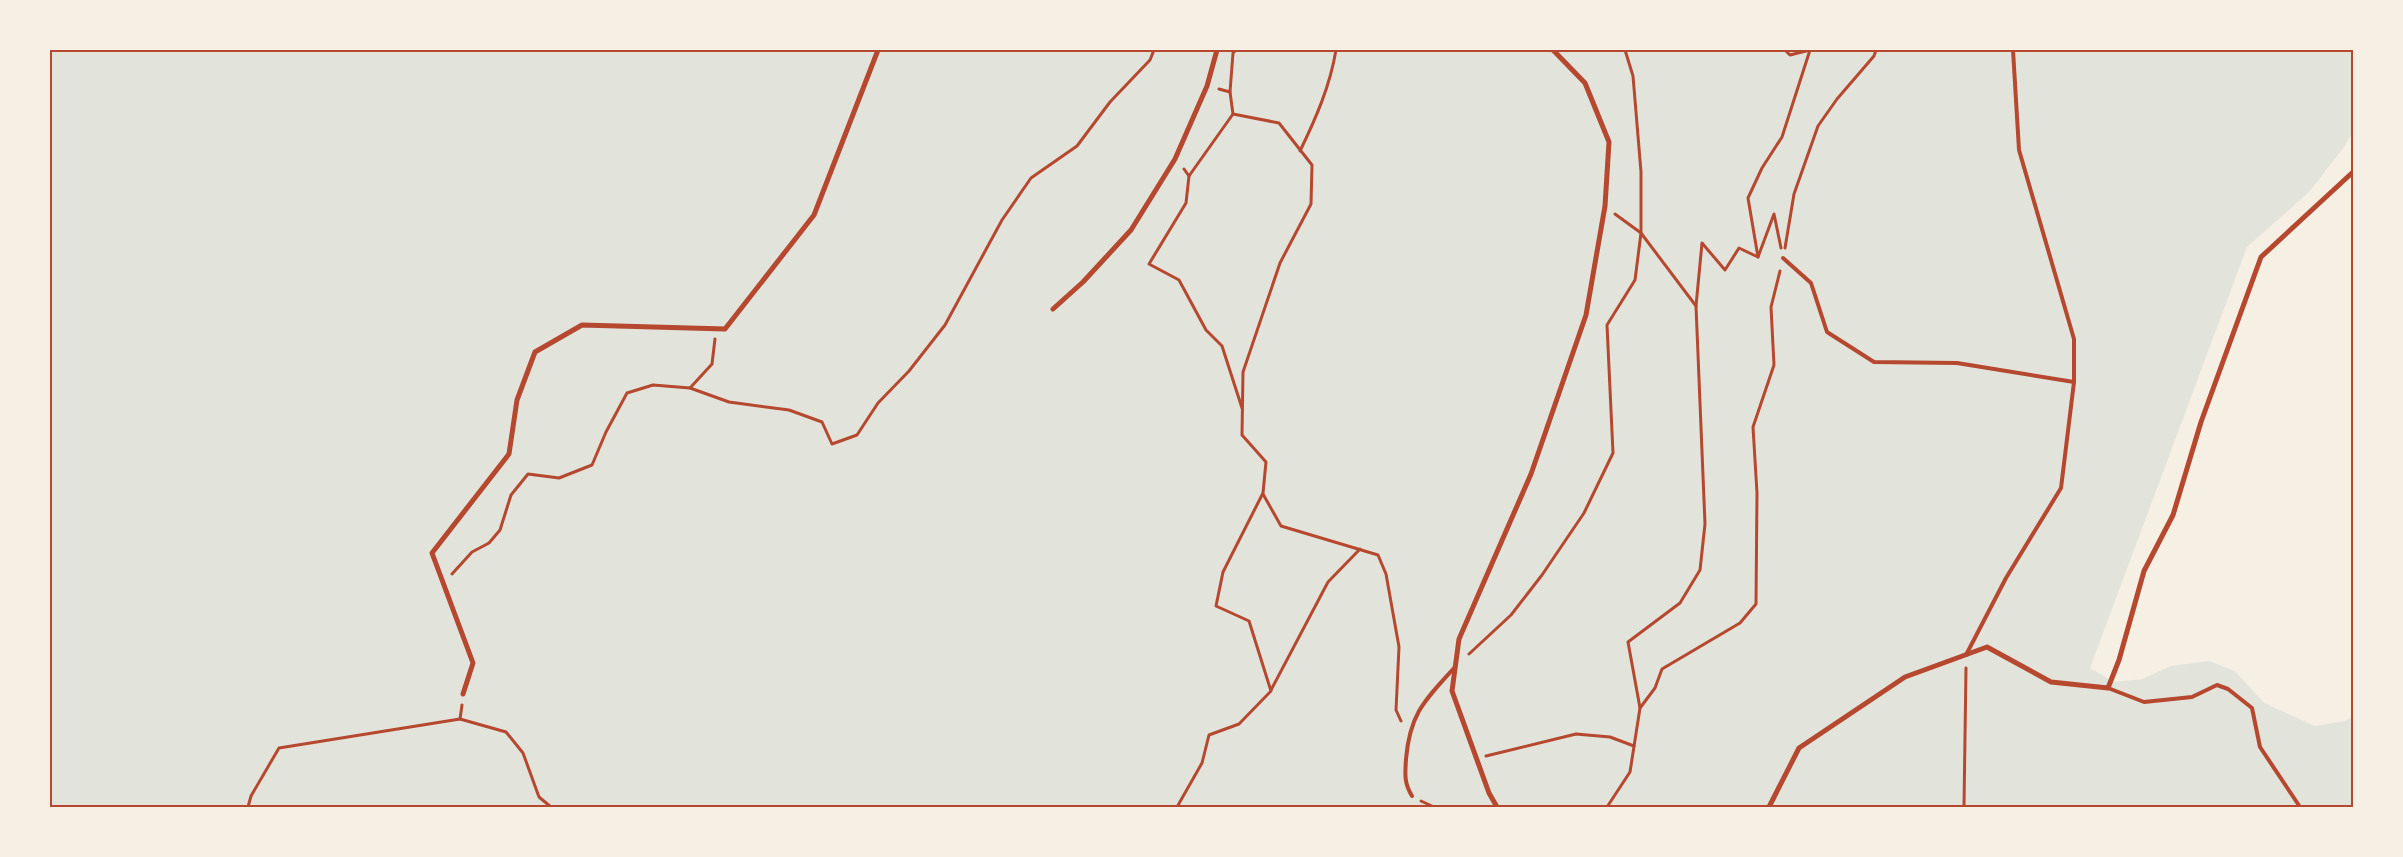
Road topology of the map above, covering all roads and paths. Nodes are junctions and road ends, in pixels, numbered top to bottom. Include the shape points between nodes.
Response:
1 (878, 50) edge
2 (1154, 50) edge
3 (1217, 50) edge
4 (1236, 50) edge
5 (1336, 50) edge
6 (1553, 50) edge
7 (1625, 50) edge
8 (1785, 50) edge
9 (1810, 50) edge
10 (1876, 50) edge
11 (2013, 50) edge
12 (1207, 86) junction
13 (1230, 92) junction
14 (1233, 114) junction
15 (1300, 151) junction
16 (1175, 159) junction
17 (2353, 172) edge
18 (1189, 176) junction
19 (1606, 206) junction
20 (1641, 233) junction
21 (1758, 257) junction
22 (1783, 258) junction
23 (1696, 306) junction
24 (1052, 310) dead end
25 (716, 328) junction
26 (2074, 382) junction
27 (690, 388) junction
28 (1243, 411) junction
29 (1263, 493) junction
30 (1360, 549) junction
31 (444, 582) junction
32 (1966, 654) junction
33 (1455, 667) junction
34 (2108, 688) junction
35 (1271, 691) junction
36 (464, 694) joint
37 (1640, 708) junction
38 (460, 719) junction
39 (1408, 735) junction
40 (1634, 746) junction
41 (1477, 758) junction
42 (1412, 796) dead end
43 (248, 807) edge
44 (551, 807) edge
45 (1177, 807) edge
46 (1497, 807) edge
47 (1607, 807) edge
48 (1769, 807) edge
49 (1964, 807) edge
50 (2300, 807) edge

1 - 25 street via 814,215 725,329
2 - 27 path via 1150,60 1110,102 1077,146 1031,178 997,227 945,325 878,404 857,435 832,444 822,422 790,410 729,402
3 - 12 street
4 - 13 path via 1233,53
5 - 15 path via 1320,110
6 - 19 street via 1585,83 1609,142
7 - 20 path via 1633,76 1640,162
8 - 9 path via 1790,54
9 - 21 path via 1782,137 1748,198
10 - 22 path via 1818,126 1794,194
11 - 26 lane via 2019,150 2074,339
12 - 13 path
12 - 16 street
13 - 14 path
14 - 15 path via 1279,123
14 - 18 path
15 - 28 path via 1312,165 1311,204 1280,264 1244,372
16 - 18 path
16 - 24 street via 1131,230
17 - 34 street via 2261,257 2172,514 2144,571
18 - 28 path via 1186,203 1149,264 1179,280 1206,330 1222,346
19 - 20 path
19 - 33 street via 1586,315 1531,474 1460,639
20 - 23 path
20 - 33 path via 1635,280 1608,325 1613,454 1584,513 1528,594 1511,615
21 - 22 path via 1774,214
21 - 23 path via 1739,248 1725,270 1702,243
22 - 26 lane via 1812,283 1826,332 1874,362 1957,363
22 - 37 path via 1770,307 1774,365 1753,427 1757,493 1756,604 1740,623 1662,669 1655,688
23 - 37 path via 1705,524 1700,570 1680,603 1628,642
25 - 27 path via 712,364
25 - 31 street via 582,325 535,352 517,400 509,454 432,552
26 - 32 lane via 2061,488 2006,578
27 - 31 path via 653,385 627,393 592,465 559,478 528,474 511,495 500,530 489,543 472,552
28 - 29 path via 1242,435 1266,462
29 - 30 path via 1281,526
29 - 35 path via 1224,572 1216,606 1249,621
30 - 35 path via 1328,582
30 - 39 path via 1378,555 1386,574 1400,647 1396,710
31 - 36 street via 473,663
32 - 34 street via 1987,647 2051,682
32 - 48 street via 1905,677 1799,748
32 - 49 path
33 - 39 lane via 1422,704
33 - 41 street via 1452,691
34 - 50 lane via 2144,702 2192,697 2217,685 2228,688 2252,708 2260,747
35 - 45 path via 1239,724 1209,735 1202,763
36 - 38 path
37 - 40 path
38 - 43 path via 279,748
38 - 44 path via 506,732 523,753 539,797
39 - 42 lane via 1405,785
40 - 41 path via 1610,737 1576,734
40 - 47 path via 1630,772
41 - 46 street

